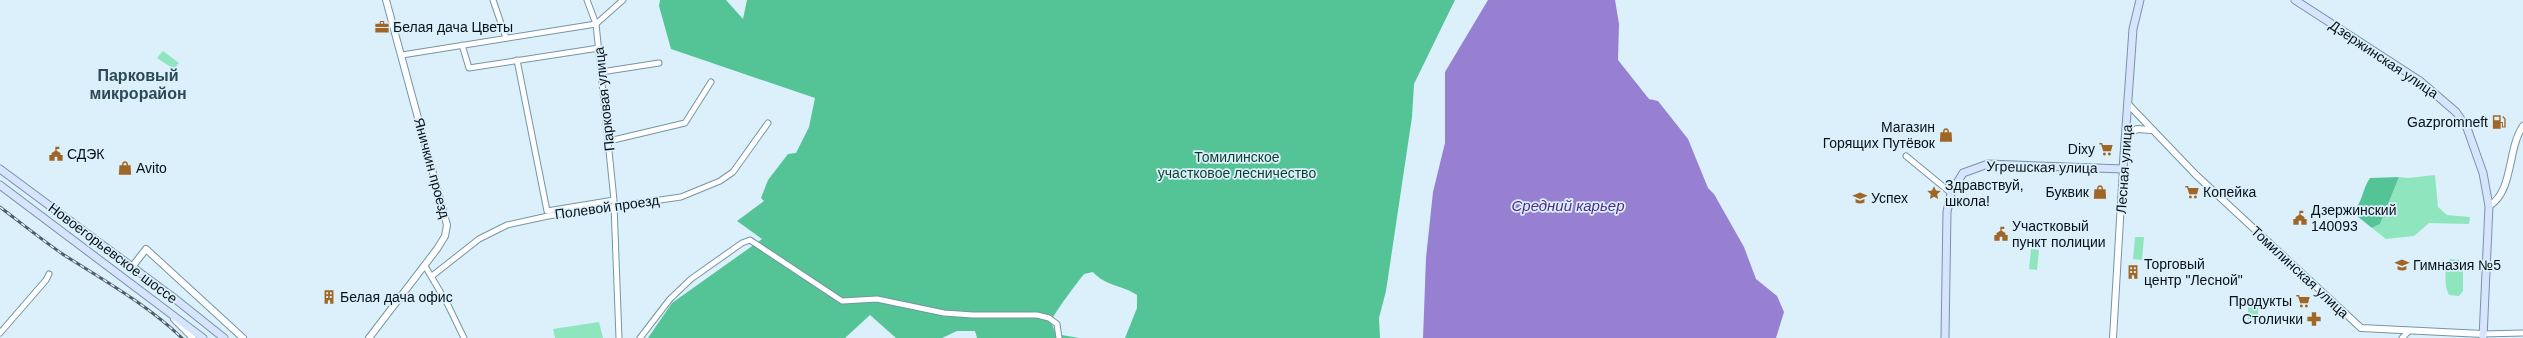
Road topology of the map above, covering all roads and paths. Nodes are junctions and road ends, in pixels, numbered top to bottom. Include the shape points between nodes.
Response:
1 (386, 0) edge
2 (493, 0) edge
3 (587, 0) edge
4 (623, 0) edge
5 (2140, 0) edge
6 (2295, 0) edge
7 (596, 24) junction
8 (506, 38) junction
9 (462, 45) junction
10 (599, 48) junction
11 (402, 55) junction
12 (517, 60) junction
13 (658, 63) dead end
14 (601, 72) junction
15 (711, 82) dead end
16 (2128, 104) junction
17 (768, 123) dead end
18 (2523, 126) edge
19 (2151, 130) junction
20 (2126, 135) junction
21 (609, 141) junction
22 (1906, 156) dead end
23 (0, 169) edge
24 (2123, 169) junction
25 (0, 185) edge
26 (1950, 193) junction
27 (614, 203) junction
28 (2489, 206) junction
29 (424, 266) junction
30 (132, 267) junction
31 (49, 274) dead end
32 (432, 276) junction
33 (150, 296) junction
34 (2408, 332) junction
35 (0, 333) edge
36 (2523, 333) edge
37 (2483, 336) edge
38 (194, 338) edge
39 (203, 338) edge
40 (224, 338) edge
41 (242, 338) edge
42 (369, 338) edge
43 (464, 338) edge
44 (619, 338) edge
45 (640, 338) edge
46 (1059, 338) edge
47 (1945, 338) edge
48 (2113, 338) edge
49 (2402, 338) edge

1 - 11 street, Яничкин проезд
2 - 8 street
3 - 7 street, Парковая улица
4 - 7 street
5 - 16 main road, Лесная улица via 2133,30
6 - 28 main road, Дзержинская улица via 2420,81 2456,112 2475,146
7 - 8 street
7 - 10 street, Парковая улица
8 - 9 street
9 - 11 street
9 - 12 street via 469,68
10 - 12 street
10 - 14 street, Парковая улица
11 - 29 street, Яничкин проезд via 447,221 445,236
12 - 27 street via 547,211
13 - 14 street
14 - 21 street, Парковая улица
15 - 21 street via 685,123
16 - 19 street, Томилинская улица
16 - 20 main road, Лесная улица
17 - 27 street, Полевой проезд via 728,176 690,195
18 - 28 street via 2516,140 2503,189 2496,202
19 - 20 street via 2137,130
19 - 34 street, Томилинская улица via 2356,325 2368,330
20 - 24 main road, Лесная улица
21 - 27 street, Парковая улица
22 - 26 street
23 - 30 main road, Новоегорьевское шоссе
24 - 26 main road, Угрешская улица via 1988,164 1963,173
24 - 48 street, Лесная улица
25 - 33 main road, Новоегорьевское шоссе
26 - 47 main road, Угрешская улица via 1947,212
27 - 32 street, Полевой проезд via 507,225 479,239
27 - 44 street, Парковая улица
28 - 37 main road, Дзержинская улица
29 - 32 street
29 - 42 street, Яничкин проезд
30 - 40 main road, Новоегорьевское шоссе
30 - 41 street via 146,250
31 - 35 street
32 - 43 street
33 - 38 street
33 - 39 main road, Новоегорьевское шоссе
34 - 37 street, Томилинская улица
34 - 49 street
36 - 37 street
45 - 46 street via 670,299 691,280 742,243 750,240 842,301 877,299 944,313 973,316 1037,315 1049,318 1056,324

